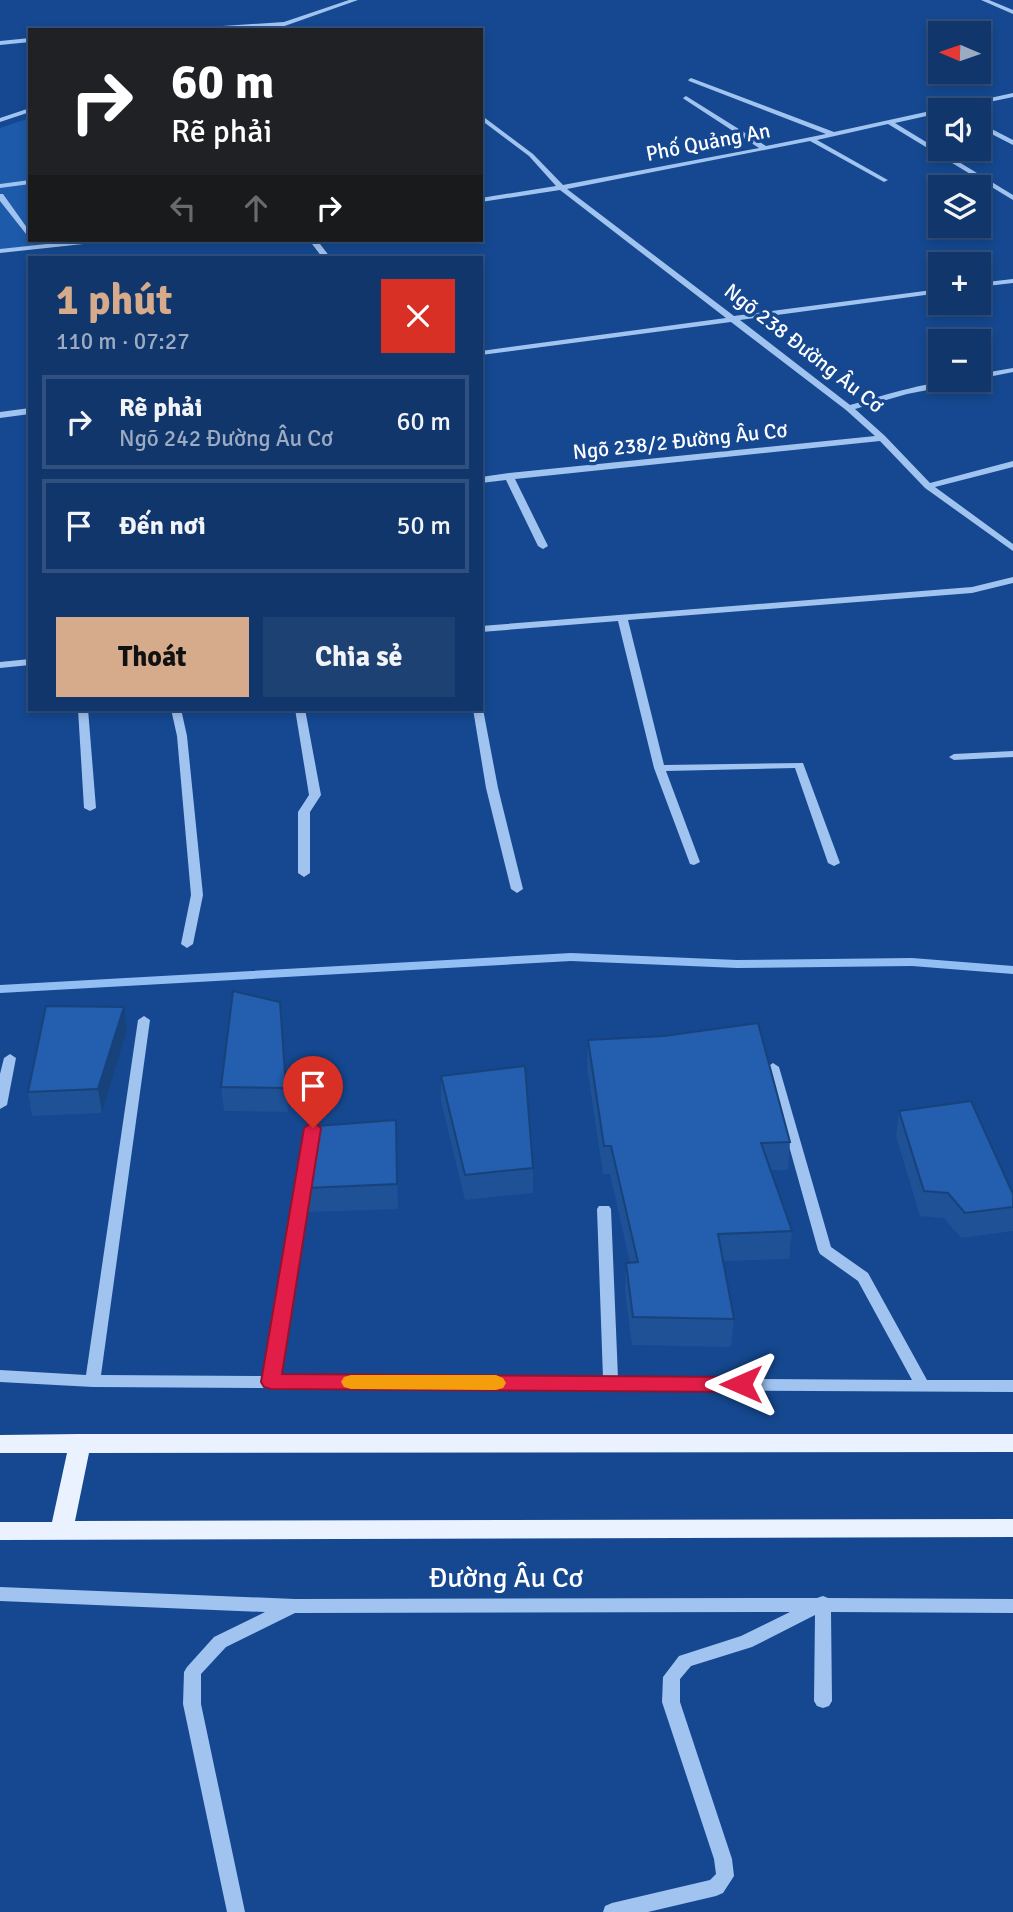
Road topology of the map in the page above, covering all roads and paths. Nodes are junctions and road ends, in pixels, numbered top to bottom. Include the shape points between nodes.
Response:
1 (355, 0) edge
2 (984, 0) edge
3 (1013, 12) edge
4 (285, 24) junction
5 (206, 28) edge
6 (273, 28) edge
7 (28, 40) edge
8 (0, 43) edge
9 (691, 80) dead end
10 (1013, 95) edge
11 (686, 98) dead end
12 (991, 100) edge
13 (28, 111) edge
14 (928, 114) edge
15 (483, 119) edge
16 (0, 120) edge
17 (889, 122) junction
18 (991, 131) edge
19 (833, 134) junction
20 (811, 139) junction
21 (1013, 143) edge
22 (765, 149) junction
23 (884, 180) dead end
24 (28, 182) edge
25 (0, 186) edge
26 (562, 188) junction
27 (0, 196) edge
28 (1013, 198) edge
29 (483, 200) edge
30 (28, 234) edge
31 (30, 242) edge
32 (315, 242) edge
33 (0, 251) edge
34 (325, 256) edge
35 (1013, 281) edge
36 (991, 284) edge
37 (928, 293) edge
38 (735, 319) junction
39 (483, 353) edge
40 (1013, 370) edge
41 (991, 374) edge
42 (928, 388) edge
43 (849, 408) junction
44 (28, 411) edge
45 (0, 415) edge
46 (882, 438) junction
47 (1013, 464) edge
48 (509, 477) junction
49 (483, 480) edge
50 (928, 486) junction
51 (543, 546) dead end
52 (1013, 548) edge
53 (1013, 580) edge
54 (623, 619) junction
55 (483, 629) edge
56 (1, 661) edge
57 (28, 662) edge
58 (83, 711) edge
59 (176, 711) edge
60 (300, 711) edge
61 (478, 711) edge
62 (1013, 754) edge
63 (954, 757) dead end
64 (659, 768) junction
65 (90, 808) dead end
66 (694, 862) dead end
67 (834, 863) dead end
68 (304, 873) dead end
69 (517, 889) dead end
70 (187, 944) dead end
71 (144, 1020) dead end
72 (10, 1058) dead end
73 (773, 1067) edge
74 (0, 1105) edge
75 (313, 1128) dead end
76 (604, 1209) dead end
77 (0, 1376) edge
78 (93, 1381) junction
79 (271, 1382) junction
80 (611, 1383) junction
81 (922, 1385) junction
82 (1013, 1386) edge
83 (80, 1443) junction
84 (1013, 1443) edge
85 (0, 1444) edge
86 (1013, 1528) edge
87 (0, 1531) edge
88 (61, 1532) junction
89 (0, 1594) edge
90 (823, 1603) junction
91 (294, 1606) junction
92 (1013, 1606) edge
93 (823, 1701) dead end
94 (236, 1912) edge
95 (612, 1912) edge

1 - 4 street
2 - 3 street
4 - 5 street
4 - 6 street
7 - 8 street
9 - 19 street
10 - 12 street, Phố Quảng An
11 - 22 street
13 - 16 street
14 - 17 street, Phố Quảng An
15 - 26 street, Ngõ 238 Đường Âu Cơ via 531,155
17 - 19 street, Phố Quảng An
17 - 28 street
18 - 21 street
19 - 20 street, Phố Quảng An
20 - 22 street, Phố Quảng An
20 - 23 street
22 - 26 street, Phố Quảng An
24 - 25 street
26 - 29 street, Phố Quảng An
26 - 38 street, Ngõ 238 Đường Âu Cơ
27 - 30 street
31 - 33 street
32 - 34 street
35 - 36 street
37 - 38 street
38 - 39 street
38 - 43 street, Ngõ 238 Đường Âu Cơ
40 - 41 street
42 - 43 street
43 - 46 street, Ngõ 238 Đường Âu Cơ
44 - 45 street
46 - 48 street, Ngõ 238/2 Đường Âu Cơ
46 - 50 street, Ngõ 238 Đường Âu Cơ
47 - 50 street
48 - 49 street, Ngõ 238/2 Đường Âu Cơ
48 - 51 street
50 - 52 street, Ngõ 238 Đường Âu Cơ
53 - 54 street via 972,590
54 - 55 street
54 - 64 street
56 - 57 street
58 - 65 street
59 - 70 street via 197,895
60 - 68 street via 315,795 304,812
61 - 69 street
62 - 63 street
64 - 66 street
64 - 67 street via 799,765
71 - 78 street
72 - 74 street
73 - 81 street via 825,1250 863,1277
75 - 79 street
76 - 80 street
77 - 78 street
78 - 79 street
79 - 80 street
80 - 81 street
81 - 82 street
83 - 84 main road
83 - 85 main road
83 - 88 main road
86 - 88 main road, Đường Âu Cơ
87 - 88 main road, Đường Âu Cơ
89 - 91 street, Đường Âu Cơ
90 - 91 street, Đường Âu Cơ
90 - 92 street, Đường Âu Cơ
90 - 93 street
90 - 95 street via 746,1642 685,1661 672,1677 671,1702 723,1859 724,1876 716,1887
91 - 94 street via 220,1642 193,1672 192,1703

